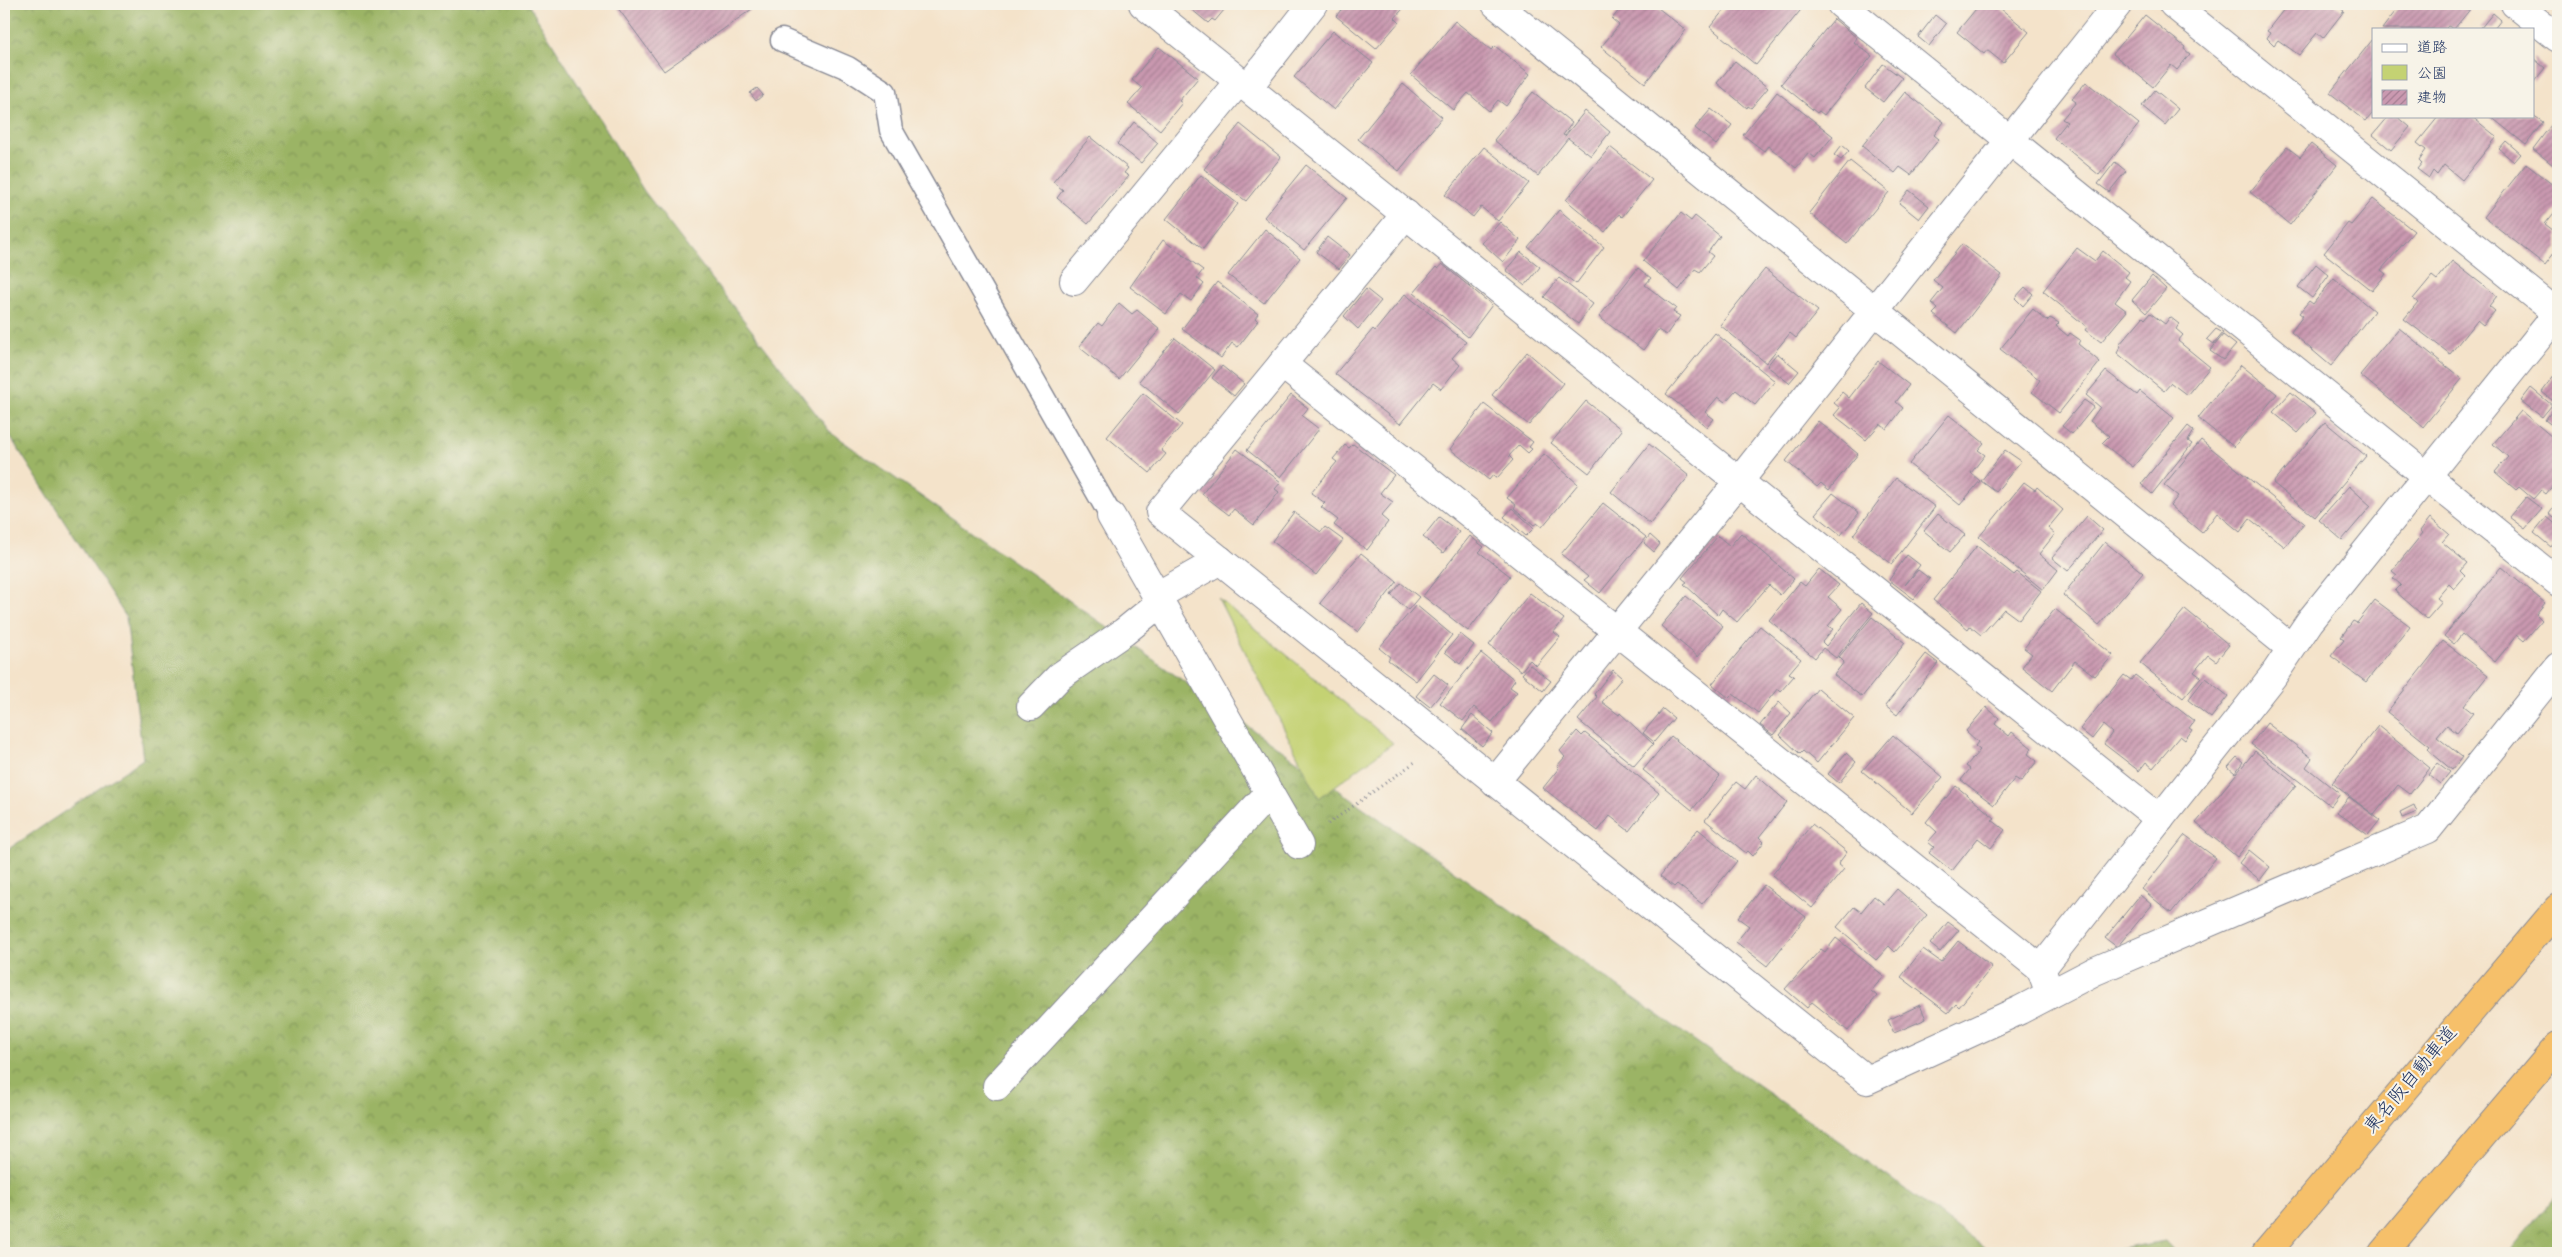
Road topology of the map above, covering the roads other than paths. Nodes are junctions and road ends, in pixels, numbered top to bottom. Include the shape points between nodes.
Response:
1 (1143, 4) edge
2 (1313, 4) edge
3 (1496, 4) edge
4 (1841, 4) edge
5 (2118, 4) edge
6 (2173, 4) edge
7 (2515, 4) edge
8 (2558, 38) edge
9 (782, 40) dead end
10 (1243, 84) junction
11 (2010, 140) junction
12 (1406, 214) junction
13 (1074, 281) dead end
14 (1874, 310) junction
15 (2558, 313) edge
16 (1282, 364) junction
17 (2429, 476) junction
18 (1740, 480) junction
19 (1111, 516) joint
20 (1220, 560) junction
21 (2558, 582) edge
22 (1159, 599) junction
23 (1616, 631) junction
24 (2291, 648) junction
25 (2558, 667) edge
26 (1031, 706) dead end
27 (1495, 782) junction
28 (1269, 793) junction
29 (2160, 819) junction
30 (1299, 844) road end
31 (2558, 908) edge
32 (2046, 982) junction
33 (2558, 1046) edge
34 (997, 1086) dead end
35 (2266, 1253) edge
36 (2383, 1253) edge

1 - 10 street
2 - 10 street
3 - 14 street
4 - 11 street
5 - 11 street
6 - 15 street
7 - 8 street
9 - 19 lane via 848,68 886,92 891,130
10 - 12 street
10 - 13 street
11 - 14 street
11 - 17 street
12 - 16 street
12 - 18 street
14 - 18 street
14 - 24 street
15 - 17 street
16 - 20 street via 1160,512
16 - 23 street
17 - 21 street
17 - 24 street
18 - 23 street
18 - 29 street
19 - 22 street
20 - 22 street
20 - 27 street
22 - 26 street via 1124,632 1060,676
22 - 28 street
23 - 27 street
23 - 32 street
24 - 29 street via 2273,676
25 - 32 street via 2428,829 2095,971
27 - 32 street via 1867,1080
28 - 30 street
28 - 34 street
29 - 32 street
31 - 35 highway, 東名阪自動車道
33 - 36 highway

